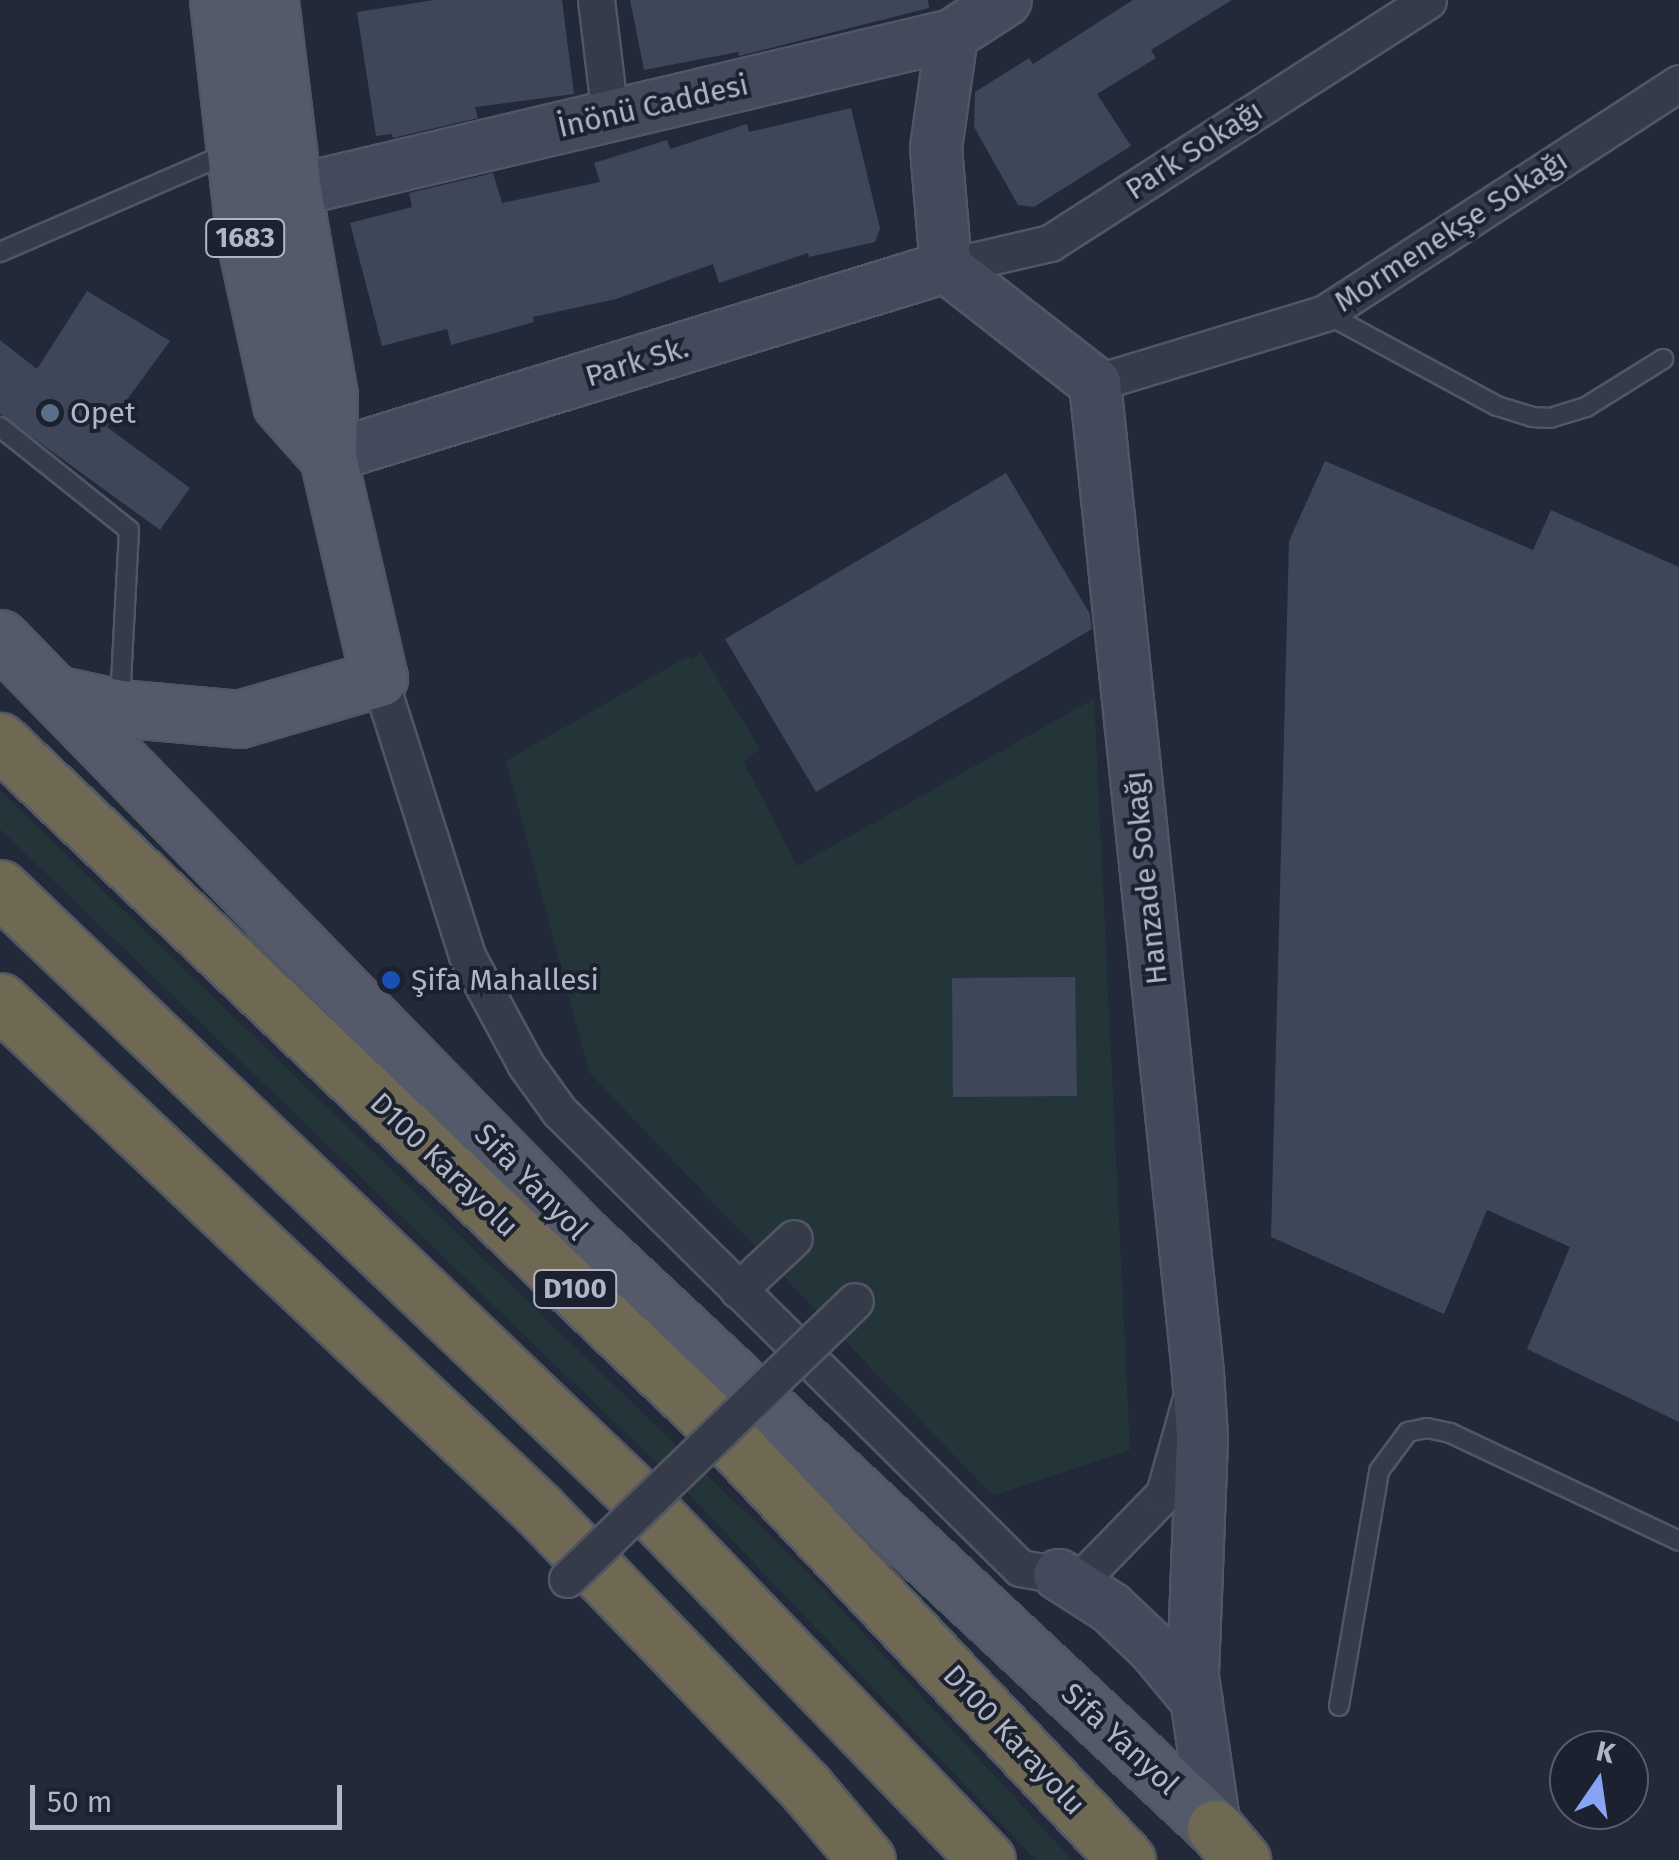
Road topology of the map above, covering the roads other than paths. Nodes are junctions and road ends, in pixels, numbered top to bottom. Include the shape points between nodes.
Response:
1 (218, 0) edge
2 (270, 0) edge
3 (596, 0) edge
4 (1006, 0) edge
5 (1428, 0) edge
6 (950, 18) edge
7 (1679, 83) edge
8 (610, 116) junction
9 (232, 151) junction
10 (292, 191) junction
11 (0, 252) edge
12 (946, 267) junction
13 (1326, 313) junction
14 (1663, 359) dead end
15 (1095, 383) junction
16 (0, 427) edge
17 (328, 457) junction
18 (0, 638) edge
19 (379, 678) junction
20 (59, 695) junction
21 (120, 708) junction
22 (0, 741) edge
23 (0, 888) edge
24 (0, 1001) edge
25 (794, 1238) dead end
26 (738, 1290) junction
27 (855, 1301) dead end
28 (1198, 1373) junction
29 (1679, 1541) edge
30 (1059, 1574) junction
31 (567, 1579) dead end
32 (1197, 1701) junction
33 (1339, 1706) dead end
34 (1228, 1844) edge
35 (866, 1860) edge
36 (986, 1860) edge
37 (1127, 1860) edge

1 - 9 main road, 1683
2 - 10 main road, 1683
3 - 8 street
4 - 6 street, İnönü Caddesi
5 - 12 street, Park Sokağı via 1050,243
6 - 8 street, İnönü Caddesi
6 - 12 street via 936,148
7 - 13 street, Mormenekşe Sokağı
8 - 10 street, İnönü Caddesi
9 - 11 lane
9 - 17 main road, 1683 via 282,404
10 - 17 main road, 1683 via 329,394
12 - 15 street
12 - 17 street, Park Sk.
13 - 14 lane via 1498,406 1532,417 1586,406
13 - 15 street, Mormenekşe Sokağı
15 - 28 street, Hanzade Sokağı
16 - 21 lane via 129,530
17 - 19 main road
18 - 20 main road, Sifa Yanyol
19 - 21 main road via 239,719
19 - 26 street via 467,956 526,1066 559,1111
20 - 21 main road
20 - 34 main road, Sifa Yanyol via 580,1233
22 - 37 highway, D100 Karayolu / D100 via 712,1421
23 - 36 highway via 637,1496
24 - 35 highway via 807,1789
25 - 26 street
26 - 30 street via 1020,1568
27 - 31 street, bridge
28 - 30 street via 1164,1494 1081,1579
28 - 32 street, Hanzade Sokağı
29 - 33 lane via 1450,1433 1408,1432 1380,1471
30 - 32 street via 1111,1608
32 - 34 street, Hanzade Sokağı

